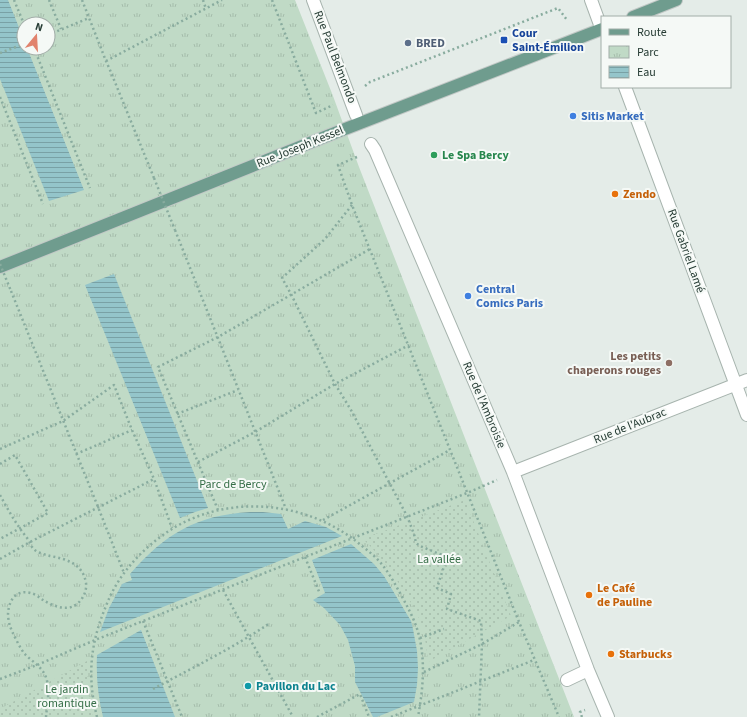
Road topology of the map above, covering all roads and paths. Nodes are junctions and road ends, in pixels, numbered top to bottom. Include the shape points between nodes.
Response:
1 (14, 0) edge
2 (49, 0) edge
3 (82, 0) edge
4 (202, 0) edge
5 (222, 0) edge
6 (272, 0) edge
7 (313, 0) edge
8 (591, 0) edge
9 (676, 0) edge
10 (206, 9) junction
11 (21, 16) edge
12 (636, 16) edge
13 (89, 18) junction
14 (566, 20) dead end
15 (601, 26) edge
16 (61, 29) junction
17 (601, 29) edge
18 (56, 31) edge
19 (16, 47) edge
20 (0, 54) edge
21 (37, 56) edge
22 (106, 61) junction
23 (624, 88) edge
24 (0, 97) edge
25 (350, 98) junction
26 (356, 115) dead end
27 (373, 147) joint
28 (90, 188) dead end
29 (43, 204) dead end
30 (352, 205) junction
31 (370, 249) junction
32 (0, 266) edge
33 (291, 294) junction
34 (218, 337) junction
35 (409, 345) junction
36 (747, 380) edge
37 (335, 384) junction
38 (735, 385) junction
39 (238, 390) junction
40 (177, 414) junction
41 (747, 415) edge
42 (63, 420) junction
43 (132, 430) junction
44 (255, 432) junction
45 (0, 449) edge
46 (450, 450) junction
47 (76, 454) junction
48 (198, 462) junction
49 (0, 464) edge
50 (513, 472) junction
51 (154, 479) junction
52 (390, 484) junction
53 (467, 493) junction
54 (0, 495) edge
55 (98, 507) junction
56 (286, 509) junction
57 (218, 510) junction
58 (407, 516) junction
59 (322, 520) junction
60 (19, 528) junction
61 (172, 528) junction
62 (352, 538) junction
63 (0, 539) edge
64 (30, 542) junction
65 (305, 557) junction
66 (0, 559) edge
67 (124, 574) junction
68 (223, 590) junction
69 (320, 594) dead end
70 (143, 621) junction
71 (519, 622) junction
72 (270, 623) dead end
73 (444, 629) dead end
74 (250, 637) junction
75 (420, 638) junction
76 (95, 640) junction
77 (482, 644) junction
78 (534, 660) junction
79 (37, 665) junction
80 (588, 670) junction
81 (424, 672) junction
82 (0, 679) edge
83 (567, 680) dead end
84 (168, 681) junction
85 (480, 681) junction
86 (153, 689) dead end
87 (420, 706) junction
88 (46, 717) edge
89 (97, 717) edge
90 (182, 717) edge
91 (293, 717) edge
92 (317, 717) edge
93 (369, 717) edge
94 (392, 717) edge
95 (418, 717) edge
96 (479, 717) edge
97 (559, 717) edge
98 (608, 717) edge

1 - 11 path
2 - 16 path
3 - 13 path
4 - 10 path
5 - 10 path
6 - 25 path via 316,112
7 - 25 street, Rue Paul Belmondo
8 - 15 street
9 - 12 main road
10 - 22 path
13 - 16 path
13 - 22 path
14 - 25 path via 558,8 370,82
16 - 18 path
17 - 32 main road, Rue Joseph Kessel
19 - 20 path
21 - 28 path
22 - 34 path, bridge
23 - 38 street, Rue Gabriel Lamé
24 - 29 path
25 - 26 street, Rue Paul Belmondo
27 - 30 path via 338,165
27 - 50 street, Rue de l'Ambroisie
30 - 31 path
30 - 33 path via 325,239 282,278
31 - 33 path
31 - 35 path
32 - 42 path, bridge
33 - 34 path
33 - 37 path
34 - 39 path
34 - 40 path via 158,367
35 - 37 path
35 - 46 path
36 - 38 street, Rue de l'Aubrac
37 - 44 path
37 - 52 path
38 - 41 street, Rue Gabriel Lamé
38 - 50 street, Rue de l'Aubrac
39 - 40 path
39 - 44 path
40 - 48 path
42 - 43 path via 114,385
42 - 45 path
42 - 47 path
43 - 47 path
43 - 51 path
44 - 48 path
44 - 56 path
46 - 52 path
46 - 53 path
47 - 55 path
48 - 57 path
49 - 60 path via 16,455 48,513
50 - 53 path
50 - 80 street, Rue de l'Ambroisie
51 - 55 path
51 - 61 path
52 - 58 path
52 - 59 path
53 - 58 path
53 - 71 path
54 - 60 path
55 - 64 path
55 - 67 path
56 - 57 path via 252,506
56 - 59 path
57 - 61 path
58 - 62 path
58 - 77 path via 416,543 447,557 437,588 450,594 447,609 481,621
59 - 62 path
60 - 63 path
60 - 64 path
61 - 67 path via 146,548
62 - 65 path
62 - 75 path via 372,554 391,577 408,605
64 - 66 path
64 - 79 path via 32,548 40,553 75,564 86,578 87,588 84,596 71,608 54,606 28,593 22,592 14,596 9,605 10,626 24,652
65 - 68 path
65 - 69 path
67 - 76 path via 113,589
68 - 70 path
68 - 74 path
70 - 76 path
70 - 84 path
71 - 77 path
71 - 78 path
72 - 74 path
73 - 75 path
74 - 84 path
74 - 91 path
75 - 81 path
76 - 79 path
76 - 89 path via 91,679
77 - 81 path
77 - 85 path
78 - 85 path
78 - 97 path
79 - 82 path
79 - 88 path via 47,683
80 - 83 street
80 - 98 street, Rue de l'Ambroisie
81 - 87 path
84 - 86 path
84 - 90 path
85 - 87 path
85 - 96 path
87 - 94 path
87 - 95 path
92 - 93 path via 360,694

